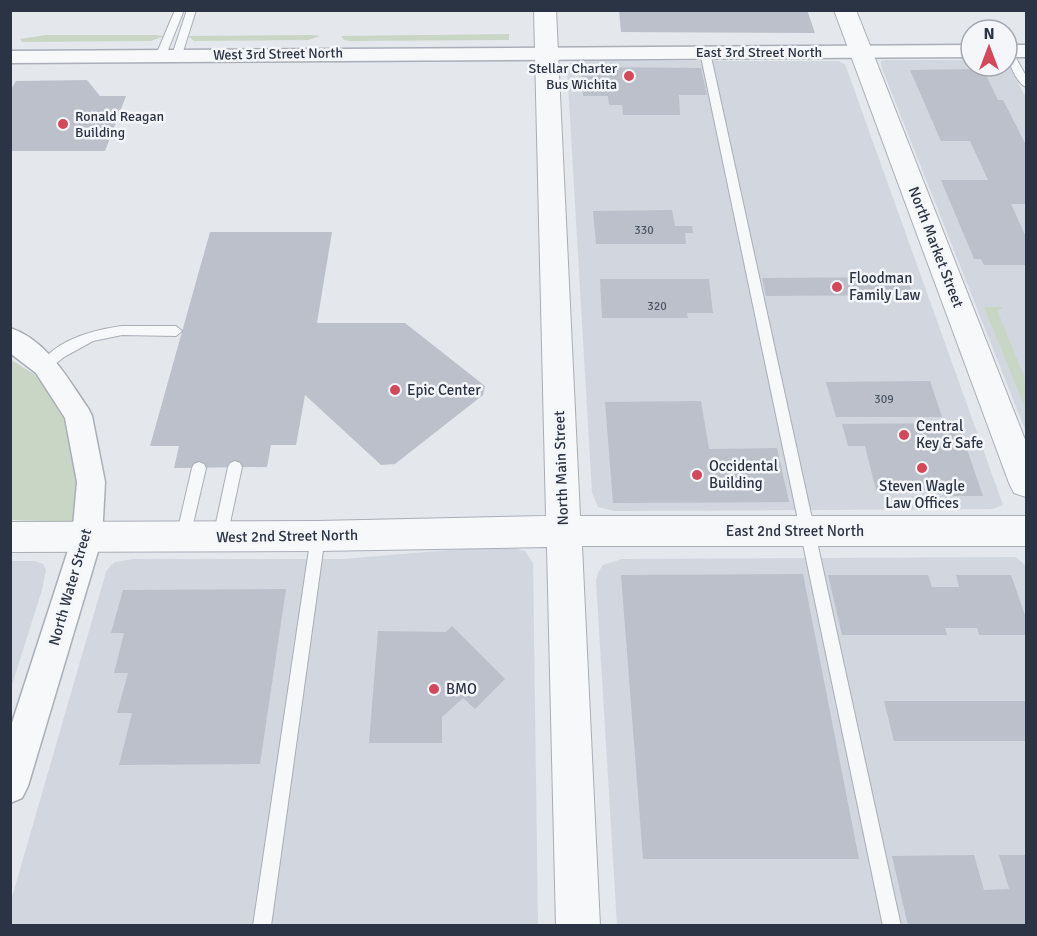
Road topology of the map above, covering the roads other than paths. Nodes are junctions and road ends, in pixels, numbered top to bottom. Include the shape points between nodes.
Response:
1 (180, 10) edge
2 (192, 10) edge
3 (545, 10) edge
4 (845, 10) edge
5 (959, 51) edge
6 (546, 52) junction
7 (705, 52) junction
8 (861, 52) junction
9 (169, 55) junction
10 (10, 57) edge
11 (1019, 65) edge
12 (1026, 84) edge
13 (176, 331) dead end
14 (10, 338) edge
15 (45, 366) junction
16 (235, 467) dead end
17 (199, 468) dead end
18 (1026, 483) edge
19 (564, 531) junction
20 (807, 531) junction
21 (1026, 531) edge
22 (318, 536) junction
23 (10, 537) edge
24 (183, 537) junction
25 (220, 537) junction
26 (87, 538) junction
27 (10, 786) edge
28 (262, 926) edge
29 (578, 926) edge
30 (892, 926) edge

1 - 9 lane
2 - 9 lane
3 - 6 street, North Main Street
4 - 8 street, North Market Street
5 - 8 street, East 3rd Street North
6 - 7 street, East 3rd Street North
6 - 9 street, West 3rd Street North
6 - 19 street, North Main Street
7 - 8 street, East 3rd Street North
7 - 20 lane
8 - 18 street, North Market Street
9 - 10 street, West 3rd Street North
11 - 12 lane
13 - 15 lane via 123,330 93,335 73,343
14 - 15 street, North Water Street
15 - 26 street, North Water Street via 78,416 91,482
16 - 25 lane
17 - 24 lane
19 - 20 street, East 2nd Street North
19 - 22 street, West 2nd Street North
19 - 29 street, North Main Street
20 - 21 street, East 2nd Street North
20 - 30 lane
22 - 25 street, West 2nd Street North
22 - 28 lane
23 - 26 street, West 2nd Street North
24 - 25 street, West 2nd Street North
24 - 26 street, West 2nd Street North
26 - 27 street, North Water Street

